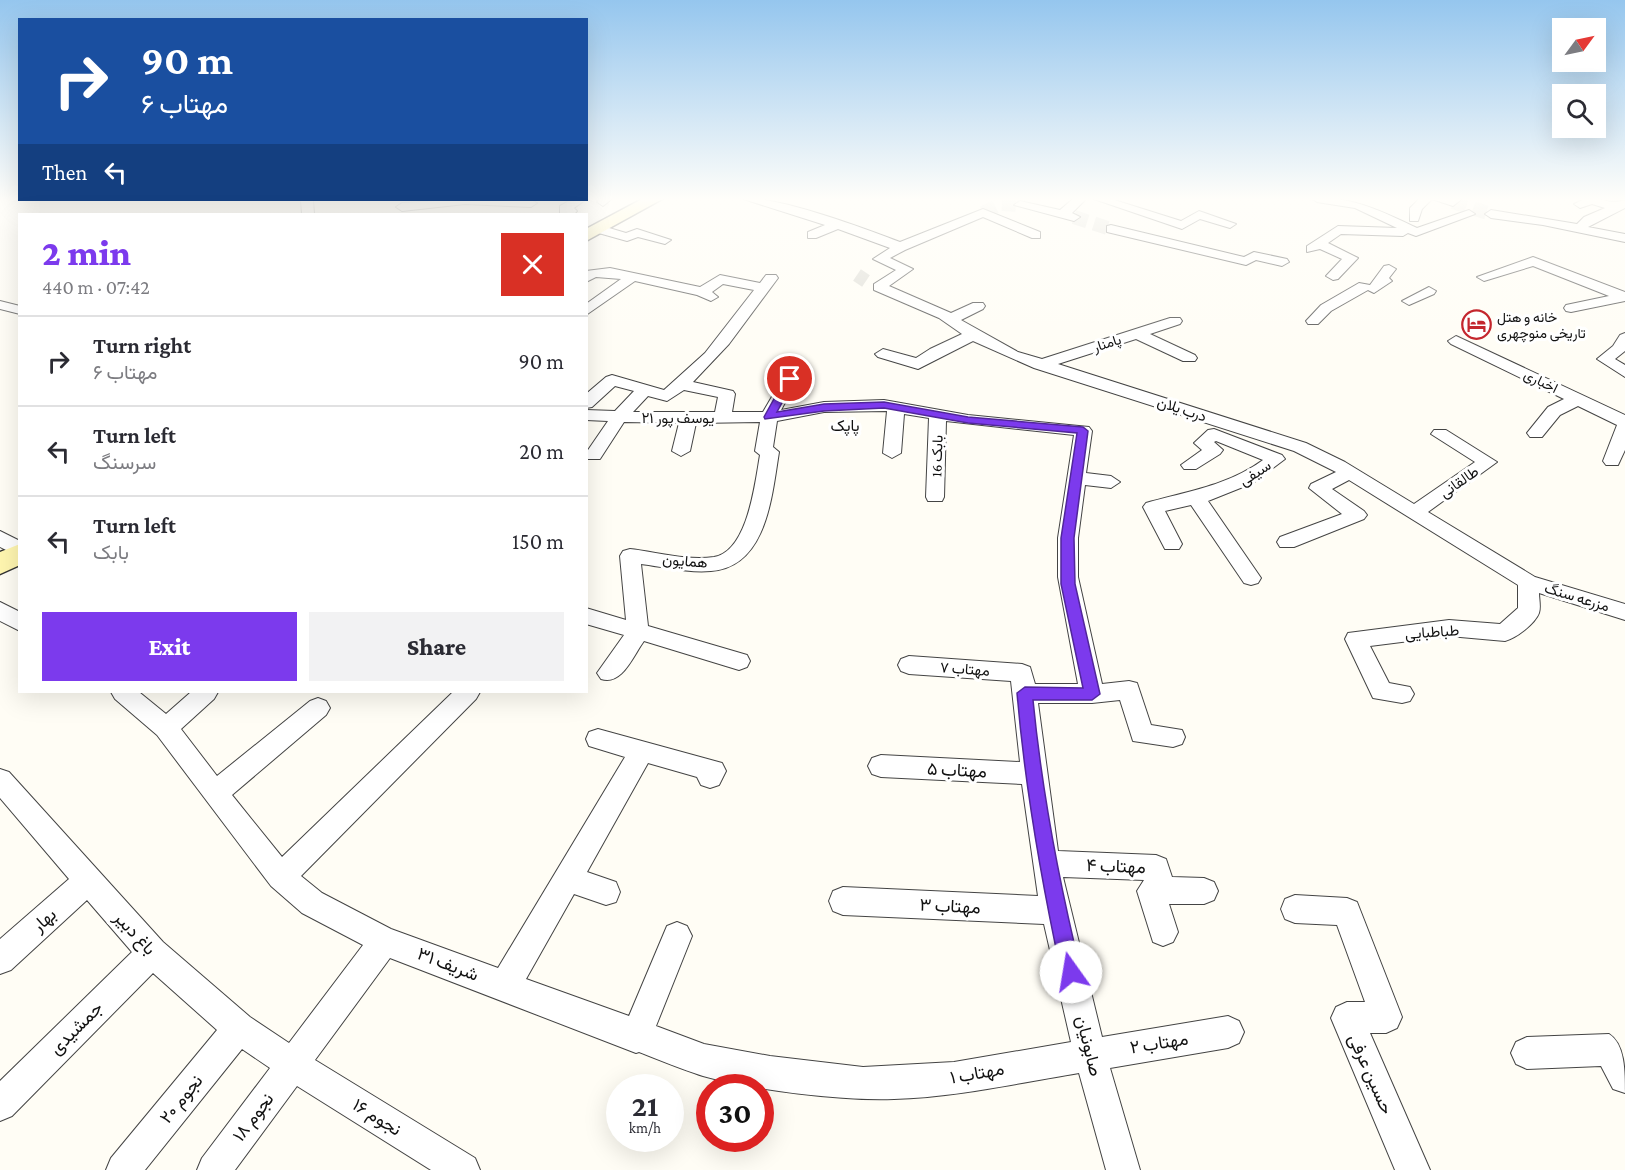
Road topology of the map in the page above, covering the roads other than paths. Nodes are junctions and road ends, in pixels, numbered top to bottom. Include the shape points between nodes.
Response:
1 (891, 253) edge
2 (1211, 253) edge
3 (1333, 253) edge
4 (1282, 262) dead end
5 (1389, 269) dead end
6 (1333, 276) dead end
7 (588, 277) edge
8 (632, 277) junction
9 (1484, 277) dead end
10 (1429, 291) dead end
11 (1409, 301) dead end
12 (1603, 302) junction
13 (0, 305) edge
14 (978, 306) dead end
15 (1571, 308) dead end
16 (18, 310) edge
17 (588, 310) edge
18 (1625, 313) edge
19 (951, 319) junction
20 (1175, 321) dead end
21 (1313, 321) dead end
22 (1136, 333) junction
23 (973, 335) junction
24 (1456, 341) dead end
25 (1623, 345) edge
26 (883, 354) dead end
27 (1189, 358) dead end
28 (1040, 365) junction
29 (1625, 372) edge
30 (790, 379) dead end
31 (682, 385) junction
32 (645, 389) junction
33 (761, 393) dead end
34 (782, 395) junction
35 (1578, 399) junction
36 (588, 401) edge
37 (896, 406) junction
38 (588, 415) edge
39 (938, 415) junction
40 (619, 417) junction
41 (769, 417) junction
42 (690, 418) junction
43 (722, 418) junction
44 (1625, 425) edge
45 (1536, 433) dead end
46 (1440, 434) dead end
47 (1244, 437) junction
48 (681, 451) dead end
49 (892, 453) dead end
50 (594, 455) dead end
51 (1612, 461) dead end
52 (1190, 465) dead end
53 (1349, 472) junction
54 (1076, 478) junction
55 (1111, 482) dead end
56 (935, 497) dead end
57 (1196, 498) junction
58 (1414, 513) junction
59 (0, 538) edge
60 (1287, 542) dead end
61 (1172, 544) dead end
62 (18, 551) edge
63 (18, 553) edge
64 (0, 564) edge
65 (1251, 578) dead end
66 (1528, 582) junction
67 (0, 610) edge
68 (1625, 612) edge
69 (588, 617) edge
70 (18, 622) edge
71 (638, 632) junction
72 (739, 661) dead end
73 (909, 665) dead end
74 (609, 673) dead end
75 (1023, 683) junction
76 (1392, 692) dead end
77 (124, 693) edge
78 (205, 693) edge
79 (467, 693) edge
80 (1092, 694) junction
81 (318, 708) dead end
82 (166, 728) junction
83 (1173, 737) dead end
84 (598, 739) dead end
85 (642, 751) junction
86 (882, 766) dead end
87 (1032, 774) junction
88 (710, 777) dead end
89 (0, 780) edge
90 (215, 793) junction
91 (1046, 863) junction
92 (281, 877) junction
93 (568, 878) junction
94 (87, 881) junction
95 (1161, 890) junction
96 (606, 891) dead end
97 (1204, 891) dead end
98 (843, 901) dead end
99 (1294, 909) dead end
100 (1057, 911) junction
101 (1162, 933) dead end
102 (677, 936) dead end
103 (384, 941) junction
104 (152, 952) junction
105 (0, 958) edge
106 (505, 986) junction
107 (239, 1028) junction
108 (1228, 1032) dead end
109 (636, 1036) junction
110 (1527, 1053) dead end
111 (1089, 1054) junction
112 (292, 1064) junction
113 (1625, 1077) edge
114 (863, 1083) joint
115 (0, 1104) edge
116 (123, 1170) edge
117 (214, 1170) edge
118 (463, 1170) edge
119 (1124, 1170) edge
120 (1413, 1170) edge

1 - 19 street, درب یلان via 880,259 906,269 872,284 911,307
2 - 4 street via 1246,261 1254,256
3 - 6 street via 1351,258
5 - 21 street via 1380,279 1385,281 1326,308
7 - 8 street via 610,272
8 - 17 street
8 - 31 street via 664,288 706,294 720,279 768,283
9 - 12 street via 1533,261 1624,297
10 - 11 street
12 - 15 street
12 - 18 street
13 - 16 street
14 - 19 street
19 - 23 street, درب یلان
20 - 22 street, پامنار
22 - 27 street
22 - 28 street, پامنار
23 - 26 street via 918,364
23 - 28 street, درب یلان
24 - 35 street, اخباری
25 - 29 street via 1605,359
28 - 47 street, درب یلان
30 - 34 street
31 - 32 street via 667,396
31 - 43 street via 727,394
32 - 36 street via 612,380
32 - 40 street
33 - 34 street
34 - 41 street
35 - 44 street, اخباری
35 - 45 street via 1554,411
37 - 39 street, یوسف پور ۲۱
37 - 41 street, یوسف پور ۲۱ via 840,406
37 - 49 street
38 - 40 street, یوسف پور ۲۱
39 - 54 street, یوسف پور ۲۱ via 1083,431
39 - 56 street, بابک 16
40 - 42 street, یوسف پور ۲۱
40 - 50 street
41 - 43 street, یوسف پور ۲۱
41 - 71 street, همایون via 764,451 770,452 752,536 730,560 714,564 630,556
42 - 43 street, یوسف پور ۲۱
42 - 48 street
44 - 51 street
46 - 58 street, طالقانی via 1488,462
47 - 52 street, سیفی via 1214,434 1203,443 1214,450
47 - 53 street, درب یلان via 1300,447
47 - 57 street, سیفی via 1276,459 1254,477
53 - 58 street, درب یلان
53 - 60 street via 1318,488 1357,515
54 - 55 street
54 - 80 street via 1068,538 1068,584
57 - 61 street, سیفی via 1153,507
57 - 65 street
58 - 66 street, درب یلان
59 - 62 street
63 - 64 main road
66 - 68 street, مزرعه سنگ
66 - 76 street, طباطبایی via 1529,611 1505,633 1449,628 1356,639
67 - 70 street
69 - 71 street
71 - 72 street
71 - 74 street
73 - 75 street, مهتاب ۷
75 - 80 street, مهتاب ۷
75 - 87 street, صابونیان
77 - 82 street, شریف ۳۱
78 - 82 street
79 - 92 street
80 - 83 street, مهتاب ۷ via 1129,690 1142,734
81 - 90 street
82 - 90 street, شریف ۳۱
84 - 85 street
85 - 88 street via 713,771
85 - 93 street
86 - 87 street, مهتاب ۵
87 - 91 street, صابونیان
89 - 94 street, باغ دبیر
90 - 92 street, شریف ۳۱
91 - 95 street, مهتاب ۴ via 1156,868
91 - 100 street, صابونیان
92 - 103 street, شریف ۳۱ via 326,912
93 - 96 street
93 - 106 street
94 - 104 street, باغ دبیر
94 - 105 street, بهار
95 - 97 street, مهتاب ۴
95 - 101 street via 1151,891
98 - 100 street, مهتاب ۳
99 - 120 street, حسین عرفی via 1347,912 1386,1017 1347,1018
100 - 111 street, صابونیان
102 - 109 street
103 - 106 street, شریف ۳۱
103 - 112 street, نجوم ۱۸
104 - 107 street, باغ دبیر
104 - 115 street, جمشیدی
106 - 109 street, شریف ۳۱
107 - 112 street, باغ دبیر
107 - 116 street, نجوم ۲۰
108 - 111 street, مهتاب ۲
109 - 114 street, شریف ۳۱ via 704,1060
110 - 113 street via 1609,1050
111 - 114 street, مهتاب ۱ via 954,1078
111 - 119 street, صابونیان
112 - 117 street, نجوم ۱۸
112 - 118 street, نجوم ۱۶

